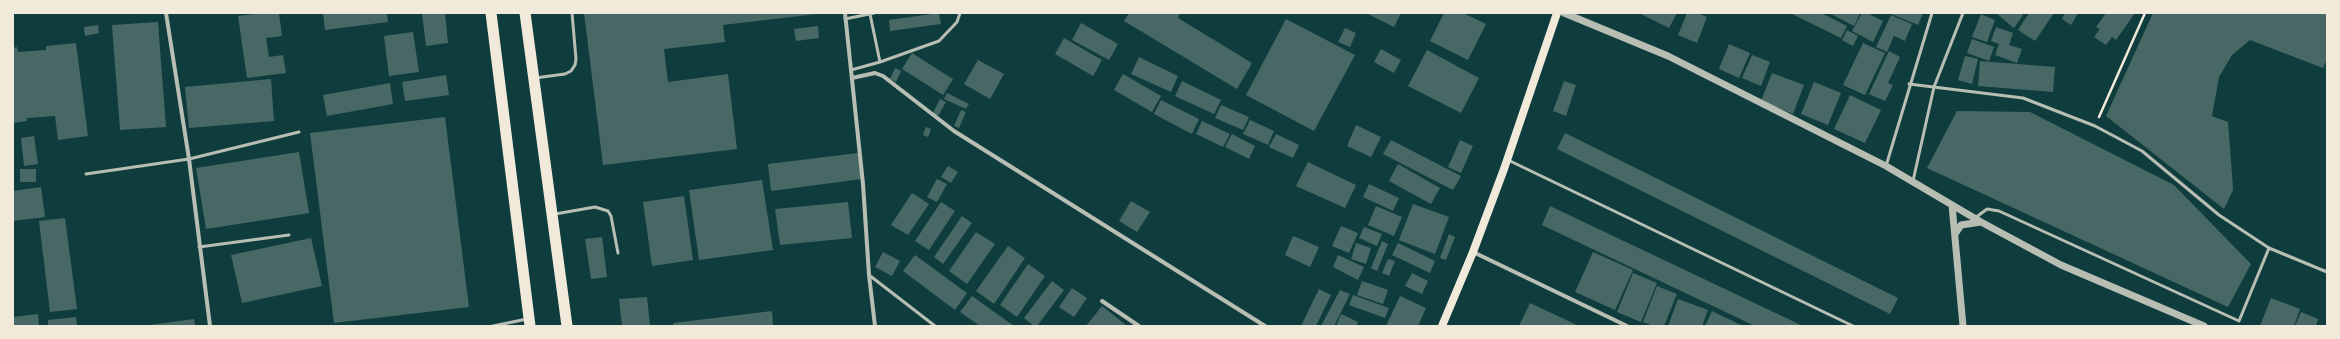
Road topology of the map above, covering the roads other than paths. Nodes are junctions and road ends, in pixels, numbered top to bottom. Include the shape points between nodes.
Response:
1 (166, 13) edge
2 (491, 13) edge
3 (525, 13) edge
4 (572, 13) edge
5 (845, 13) edge
6 (872, 13) edge
7 (960, 13) edge
8 (1557, 13) edge
9 (1564, 13) edge
10 (1932, 13) edge
11 (1963, 13) edge
12 (845, 20) junction
13 (880, 62) junction
14 (850, 70) junction
15 (533, 78) junction
16 (852, 78) junction
17 (1909, 84) junction
18 (1934, 87) junction
19 (299, 132) dead end
20 (189, 159) junction
21 (1508, 160) junction
22 (1886, 166) junction
23 (86, 174) dead end
24 (1913, 181) junction
25 (1952, 205) junction
26 (552, 215) junction
27 (1978, 220) junction
28 (289, 235) dead end
29 (1955, 235) junction
30 (200, 247) junction
31 (2269, 248) junction
32 (1473, 252) junction
33 (618, 253) dead end
34 (2327, 272) edge
35 (869, 275) junction
36 (1102, 301) dead end
37 (530, 322) edge
38 (210, 326) edge
39 (493, 326) edge
40 (567, 326) edge
41 (875, 326) edge
42 (935, 326) edge
43 (1139, 326) edge
44 (1265, 326) edge
45 (1442, 326) edge
46 (1627, 326) edge
47 (1853, 326) edge
48 (1963, 326) edge
49 (2204, 326) edge

1 - 20 street
2 - 37 highway
3 - 15 highway
4 - 15 lane via 575,65 565,74
5 - 12 street
6 - 12 lane
6 - 13 lane
7 - 13 lane via 957,22 939,41
8 - 21 main road
9 - 22 street via 1668,56
10 - 17 lane
11 - 18 lane
12 - 14 street
13 - 14 lane
14 - 16 street
15 - 26 highway
16 - 35 street
16 - 44 street via 875,73 883,76 954,131
17 - 18 lane
17 - 22 lane
18 - 24 lane
18 - 31 lane via 2023,98 2095,126 2142,151 2219,215
19 - 20 lane
20 - 23 lane
20 - 30 street
21 - 32 main road
21 - 47 lane
22 - 24 street
24 - 25 street
25 - 27 street
25 - 29 street
26 - 33 lane via 595,207 608,211
26 - 40 highway
27 - 29 street via 1961,225
27 - 31 lane via 1987,209 1999,211 2239,321
27 - 49 street via 2061,265
28 - 30 lane
29 - 48 street
30 - 38 street
31 - 34 lane
32 - 45 main road
32 - 46 street
35 - 41 street
35 - 42 lane
36 - 43 street
37 - 39 lane

